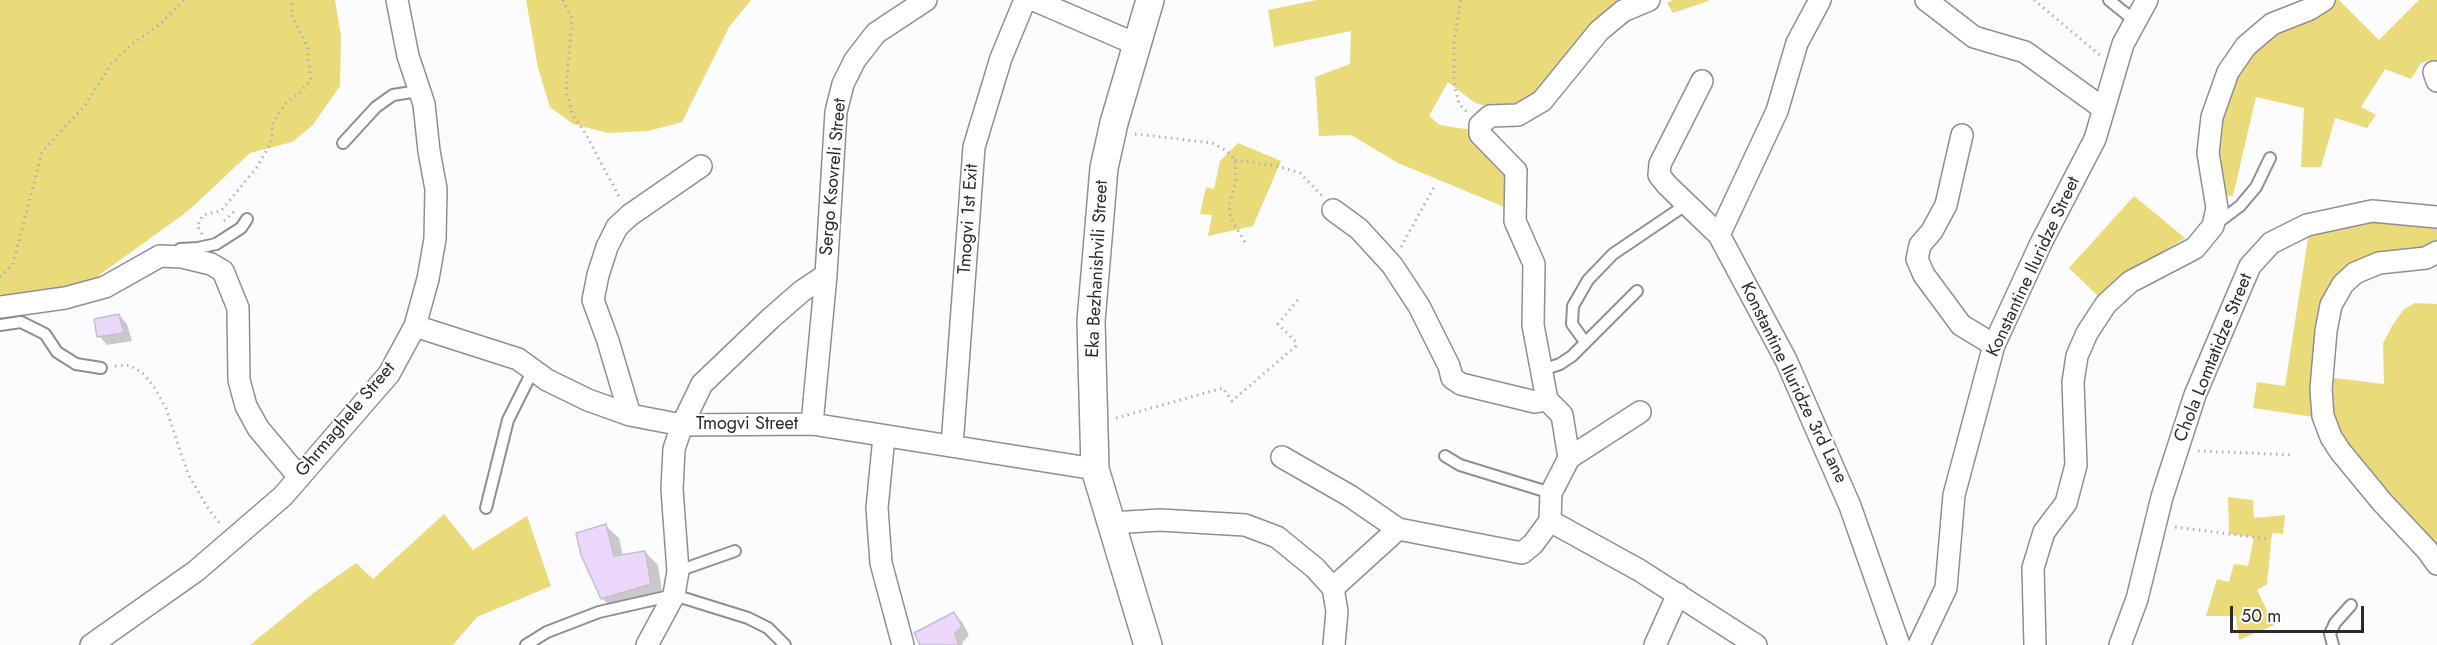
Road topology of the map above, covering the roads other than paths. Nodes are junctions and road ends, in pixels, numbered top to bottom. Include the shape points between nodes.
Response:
1 (397, 0) edge
2 (926, 0) edge
3 (1025, 0) edge
4 (1034, 0) edge
5 (1150, 0) edge
6 (1649, 0) edge
7 (1820, 0) edge
8 (1926, 0) edge
9 (2109, 0) edge
10 (2146, 0) edge
11 (2324, 0) edge
12 (2135, 21) junction
13 (1138, 45) junction
14 (1702, 81) dead end
15 (418, 91) junction
16 (2104, 109) junction
17 (1962, 135) dead end
18 (343, 143) dead end
19 (2270, 158) dead end
20 (701, 166) dead end
21 (1687, 204) junction
22 (1333, 210) road end
23 (2437, 217) edge
24 (247, 219) road end
25 (2213, 226) junction
26 (1719, 235) junction
27 (2437, 252) edge
28 (160, 256) junction
29 (826, 275) junction
30 (1637, 291) dead end
31 (0, 307) edge
32 (0, 325) edge
33 (415, 326) junction
34 (1585, 342) junction
35 (1994, 345) junction
36 (101, 368) road end
37 (533, 370) junction
38 (1542, 370) junction
39 (1547, 400) junction
40 (1640, 412) dead end
41 (630, 415) junction
42 (812, 424) junction
43 (682, 425) junction
44 (884, 437) junction
45 (952, 446) junction
46 (1445, 456) dead end
47 (1282, 457) dead end
48 (1569, 458) junction
49 (1095, 469) junction
50 (299, 477) junction
51 (1551, 493) junction
52 (486, 508) dead end
53 (1550, 521) junction
54 (1111, 523) junction
55 (1398, 529) junction
56 (735, 551) dead end
57 (2437, 564) edge
58 (678, 571) junction
59 (1333, 588) junction
60 (1678, 594) junction
61 (674, 595) junction
62 (2351, 605) dead end
63 (91, 645) edge
64 (526, 645) edge
65 (647, 645) edge
66 (785, 645) edge
67 (903, 645) edge
68 (1148, 645) edge
69 (1334, 645) edge
70 (1655, 645) edge
71 (1756, 645) edge
72 (1899, 645) edge
73 (1919, 645) edge
74 (2035, 645) edge
75 (2120, 645) edge
76 (2334, 645) edge

1 - 15 street, Ghrmaghele Street
2 - 29 street, Sergo Ksovreli Street via 876,33 843,84 836,112
3 - 45 street, Tmogvi 1st Exit via 1001,58 974,147
4 - 13 street
5 - 13 street, Eka Bezhanishvili Street
6 - 38 street via 1623,11 1599,31 1542,101 1518,115 1490,116 1480,125 1480,134 1516,171 1515,221 1534,264 1533,325
7 - 26 street via 1797,43 1777,111
8 - 16 street via 1974,37 2025,52
9 - 12 lane
10 - 12 street, Konstantine Iluridze Street
11 - 25 street via 2272,24 2246,46 2228,72 2212,117 2208,153 2217,208
12 - 16 street, Konstantine Iluridze Street via 2123,45
13 - 49 street, Eka Bezhanishvili Street via 1104,168 1091,321
14 - 21 street, Konstantine Iluridze 3rd Lane via 1660,164 1659,175
15 - 18 lane via 393,95 376,107
15 - 33 street, Ghrmaghele Street via 424,104 436,189 435,239
16 - 35 street, Konstantine Iluridze Street via 2095,139
17 - 35 street via 1946,205 1920,245 1917,258 1924,275 1961,325
19 - 25 lane via 2256,187 2240,206
20 - 41 street via 630,215 617,227 607,247 593,300
21 - 26 street, Konstantine Iluridze 3rd Lane
21 - 34 lane via 1613,254 1588,280 1574,306 1572,324
22 - 39 street via 1359,229 1392,265 1419,306 1452,378 1461,384 1534,402
23 - 75 street, Chola Lomtatidze Street via 2372,211 2307,225 2271,243 2250,266 2195,395 2137,599
24 - 28 lane via 241,228 216,244 178,249
25 - 74 street via 2195,248 2130,282 2106,304 2077,356 2073,382 2076,465 2066,503 2044,532 2033,568
26 - 72 street, Konstantine Iluridze 3rd Lane via 1786,360 1850,506
27 - 57 street via 2426,258 2379,262 2355,273 2343,284 2327,322 2321,389 2323,416 2340,451
28 - 31 street via 105,287
28 - 50 street via 182,257 223,271 238,308 239,380 246,406 258,428
29 - 42 street
29 - 43 street, Sergo Ksovreli Street via 771,318 702,384
30 - 34 lane
32 - 36 lane via 21,322 45,334 57,352 76,364
33 - 37 street, Tmogvi Street via 518,358
33 - 50 street, Ghrmaghele Street via 389,374
34 - 38 lane via 1560,364
35 - 73 street, Konstantine Iluridze Street via 1954,495 1946,588
37 - 41 street, Tmogvi Street via 588,400
37 - 52 lane via 508,420
38 - 39 street
39 - 48 street via 1562,415
40 - 48 street
41 - 43 street, Tmogvi Street
42 - 43 street, Tmogvi Street
42 - 44 street, Tmogvi Street
43 - 58 street, Sergo Ksovreli Street via 674,449 672,489
44 - 45 street, Tmogvi Street
44 - 67 street via 877,508 881,563
45 - 49 street, Tmogvi Street
46 - 51 lane via 1460,465
47 - 55 street
48 - 51 street
49 - 54 street, Eka Bezhanishvili Street
50 - 63 street, Ghrmaghele Street via 283,496 196,571
51 - 53 street
53 - 55 street via 1522,553
53 - 60 street
54 - 59 street via 1160,520 1245,525 1277,537
54 - 68 street, Eka Bezhanishvili Street
55 - 59 street
56 - 58 lane
58 - 61 street, Sergo Ksovreli Street
59 - 69 street
60 - 70 street
60 - 71 street
61 - 64 lane via 599,612 547,632
61 - 65 street, Sergo Ksovreli Street
61 - 66 lane via 748,618 768,628
62 - 76 lane via 2330,634

